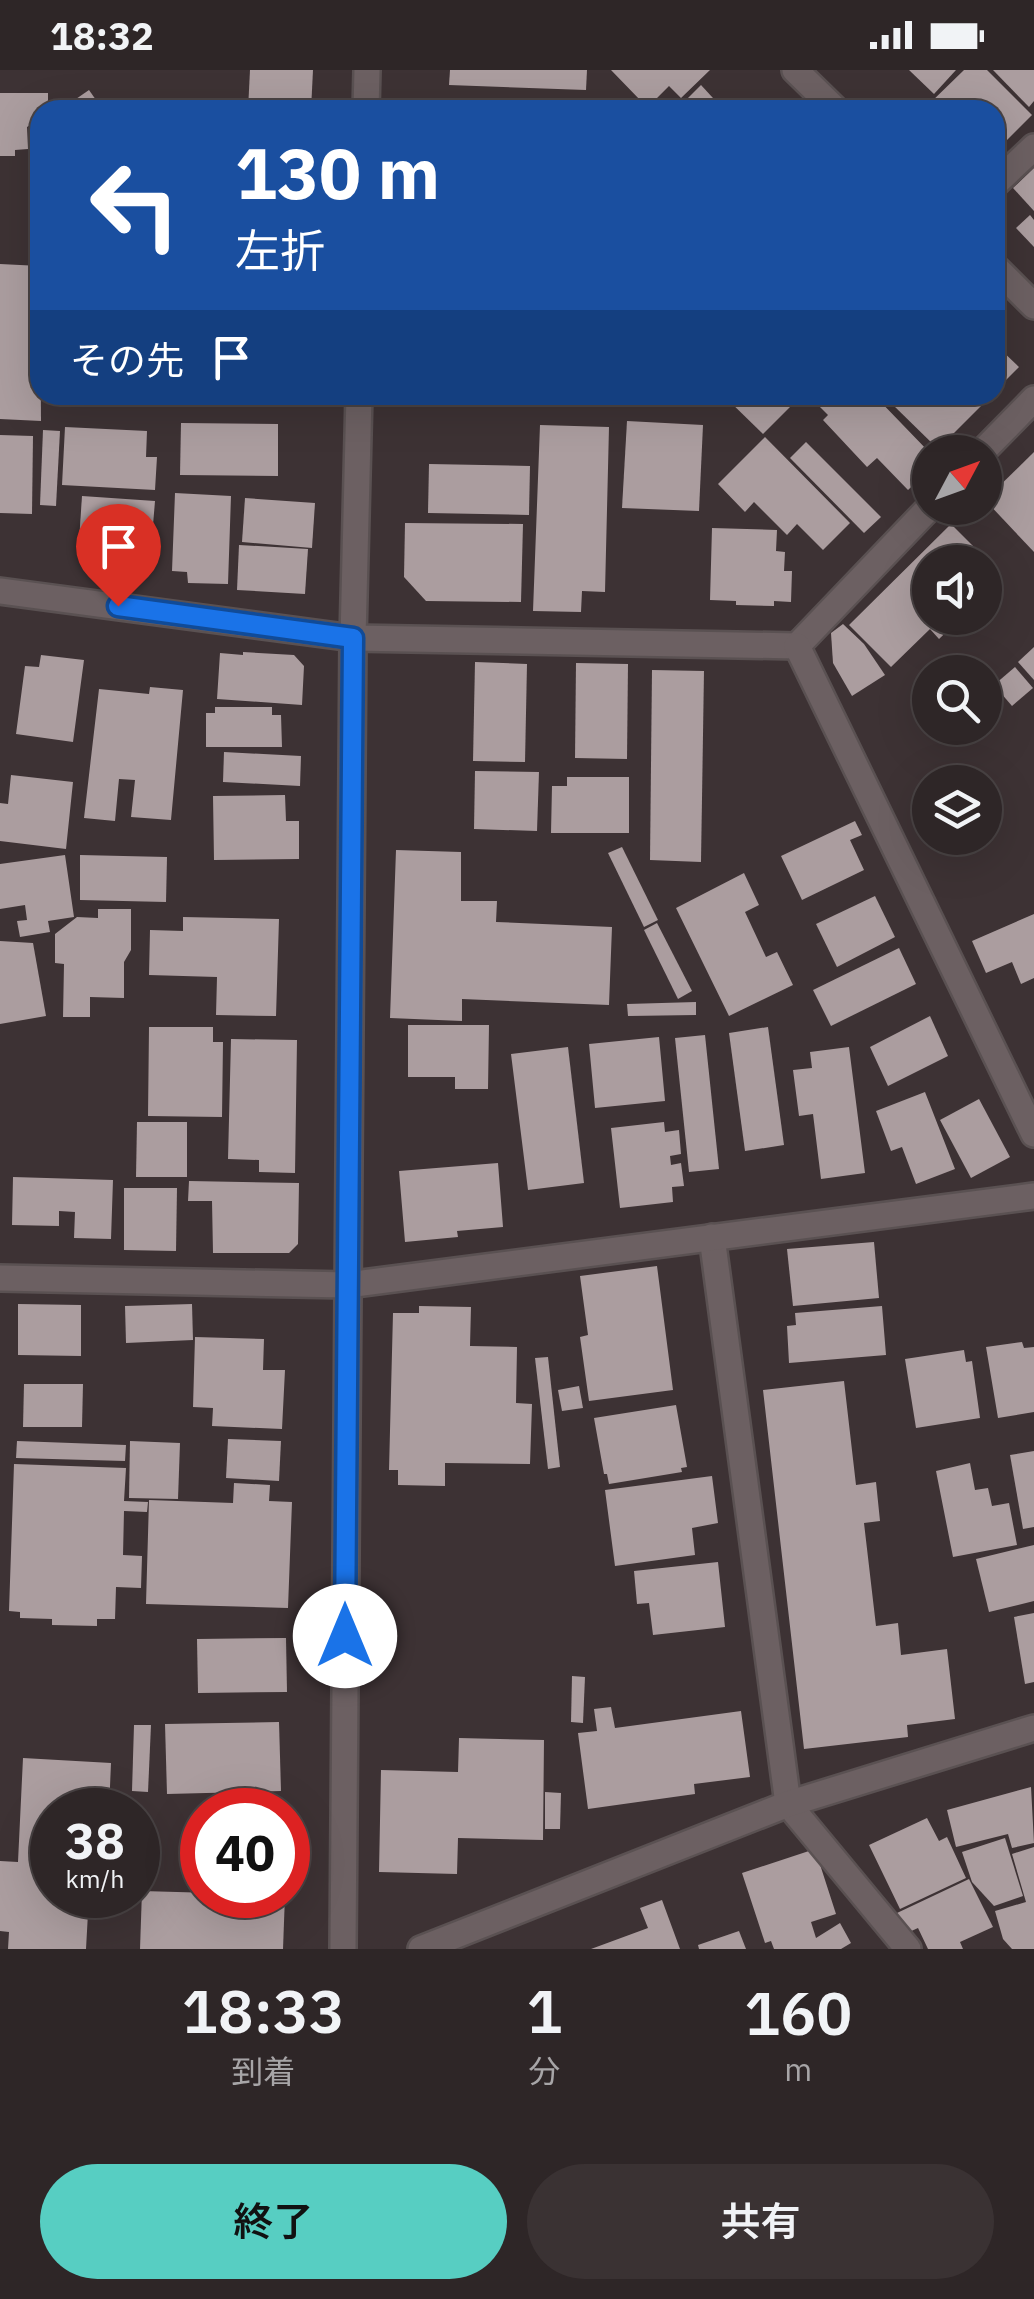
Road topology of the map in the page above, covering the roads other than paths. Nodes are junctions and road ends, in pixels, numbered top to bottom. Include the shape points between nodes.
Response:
1 (367, 70) edge
2 (795, 70) edge
3 (366, 100) edge
4 (826, 100) edge
5 (1034, 147) edge
6 (1005, 175) edge
7 (1005, 277) edge
8 (1034, 306) edge
9 (1034, 399) edge
10 (359, 405) edge
11 (999, 435) edge
12 (913, 525) edge
13 (0, 591) edge
14 (353, 638) junction
15 (797, 646) junction
16 (1034, 1134) edge
17 (1034, 1196) edge
18 (712, 1237) junction
19 (0, 1278) edge
20 (347, 1285) junction
21 (1034, 1728) edge
22 (788, 1804) junction
23 (343, 1949) edge
24 (421, 1949) edge
25 (908, 1949) edge

1 - 3 street
2 - 4 street
5 - 6 street
7 - 8 street
9 - 11 street
10 - 14 street
12 - 15 street
13 - 14 street
14 - 15 street
14 - 20 street
15 - 16 street
17 - 18 street
18 - 20 street
18 - 22 street
19 - 20 street
20 - 23 street
21 - 22 street
22 - 24 street
22 - 25 street

